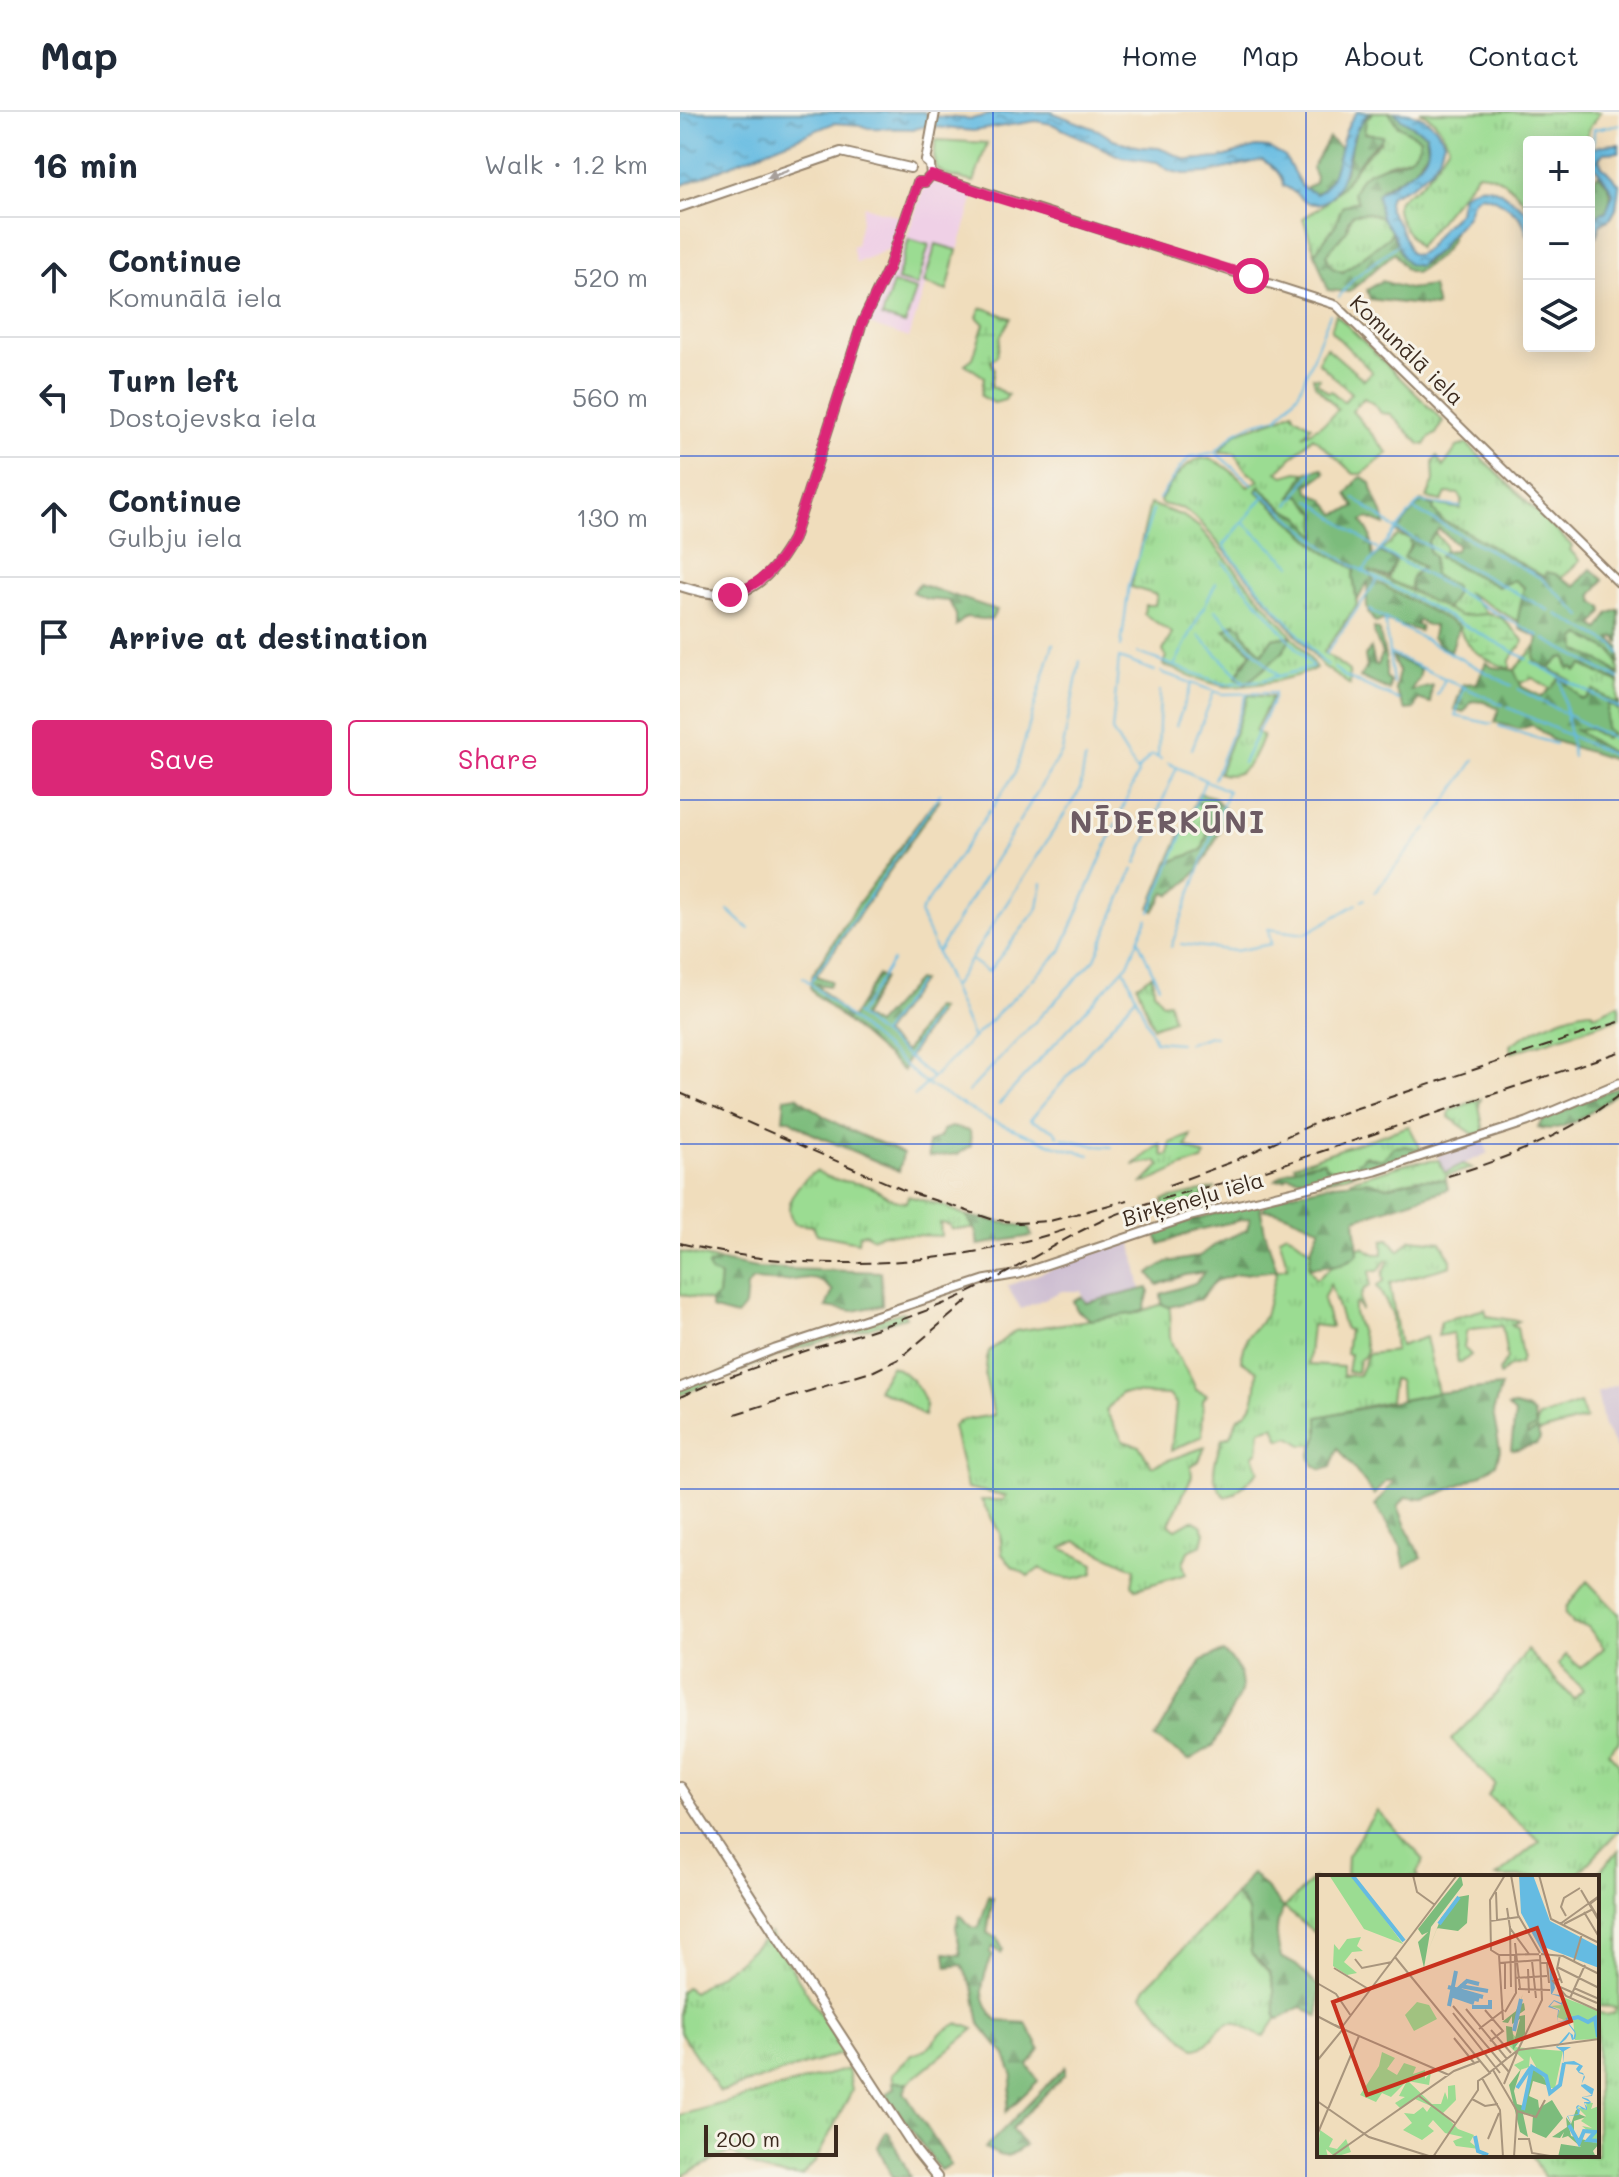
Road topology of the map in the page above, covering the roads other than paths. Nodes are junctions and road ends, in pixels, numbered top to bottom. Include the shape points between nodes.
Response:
1 (935, 112) edge
2 (926, 161) junction
3 (910, 168) junction
4 (931, 175) junction
5 (918, 182) junction
6 (680, 207) edge
7 (1619, 583) edge
8 (680, 586) edge
9 (1619, 1083) edge
10 (680, 1387) edge
11 (680, 1787) edge
12 (917, 2152) junction
13 (929, 2177) edge
14 (937, 2177) edge

1 - 2 main road
2 - 3 main road via 918,160
2 - 4 main road
3 - 5 main road
3 -> 6 main road via 841,152
4 - 5 main road
4 - 7 main road, Komunālā iela via 1336,305
5 - 8 main road via 894,254 862,323 793,539 772,571 747,589 716,595
9 - 10 main road, Birķeneļu iela via 1527,1122 1376,1171 1191,1216 1019,1274 984,1280 775,1349
11 - 12 main road
12 - 13 main road
12 - 14 main road

